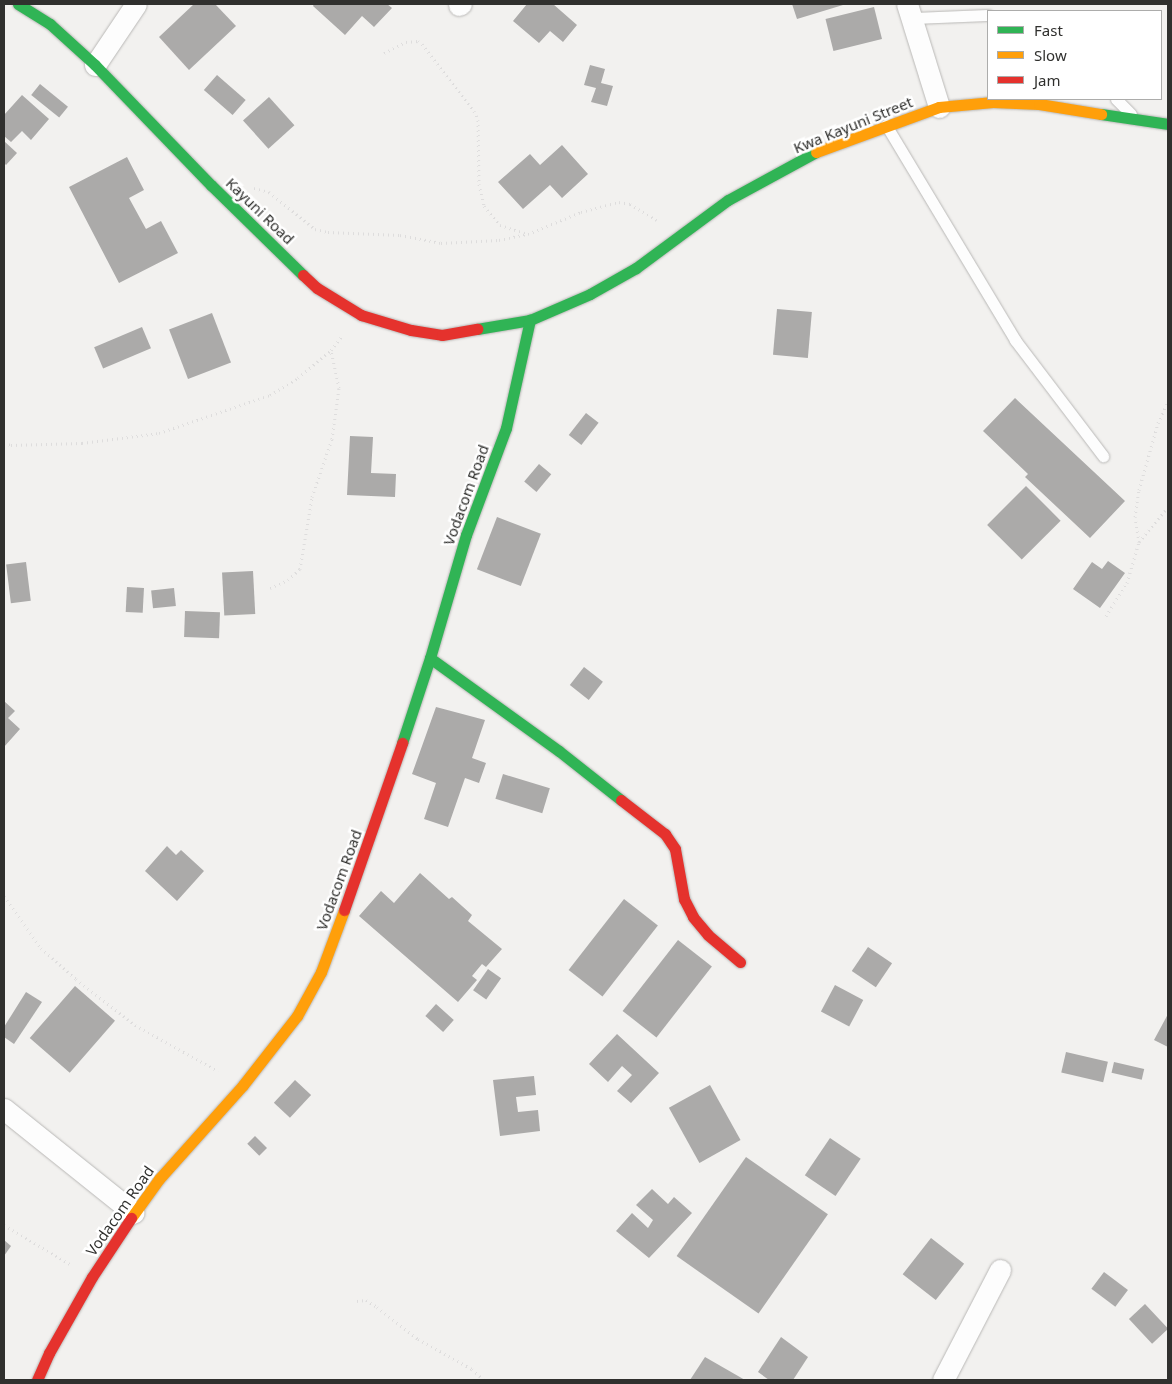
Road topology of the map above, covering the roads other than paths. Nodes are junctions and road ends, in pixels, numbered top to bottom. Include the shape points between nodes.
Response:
1 (18, 4) edge
2 (136, 4) edge
3 (910, 11) edge
4 (987, 15) edge
5 (95, 65) junction
6 (1117, 100) edge
7 (939, 107) junction
8 (1136, 118) junction
9 (1168, 124) edge
10 (886, 125) junction
11 (530, 320) junction
12 (1103, 456) dead end
13 (430, 658) junction
14 (740, 962) dead end
15 (4, 1109) edge
16 (134, 1213) junction
17 (1000, 1270) dead end
18 (37, 1380) edge
19 (943, 1380) edge

1 - 5 street, Kayuni Road via 50,24
2 - 5 street
3 - 4 lane
3 - 7 street
5 - 11 street, Kayuni Road via 317,288 361,315 411,330 442,335
6 - 8 lane
7 - 8 street, Kwa Kayuni Street via 993,102 1039,104
7 - 10 street, Kwa Kayuni Street
8 - 9 street, Kwa Kayuni Street
10 - 11 street, Kwa Kayuni Street via 816,152 728,200 628,273 590,294
10 - 12 lane via 1015,340
11 - 13 street, Vodacom Road via 506,428 466,535
13 - 14 street via 566,756 665,834 675,849 684,899 693,917
13 - 16 street, Vodacom Road via 370,839 321,972 297,1016
15 - 16 street
16 - 18 street, Vodacom Road via 92,1277
17 - 19 street

